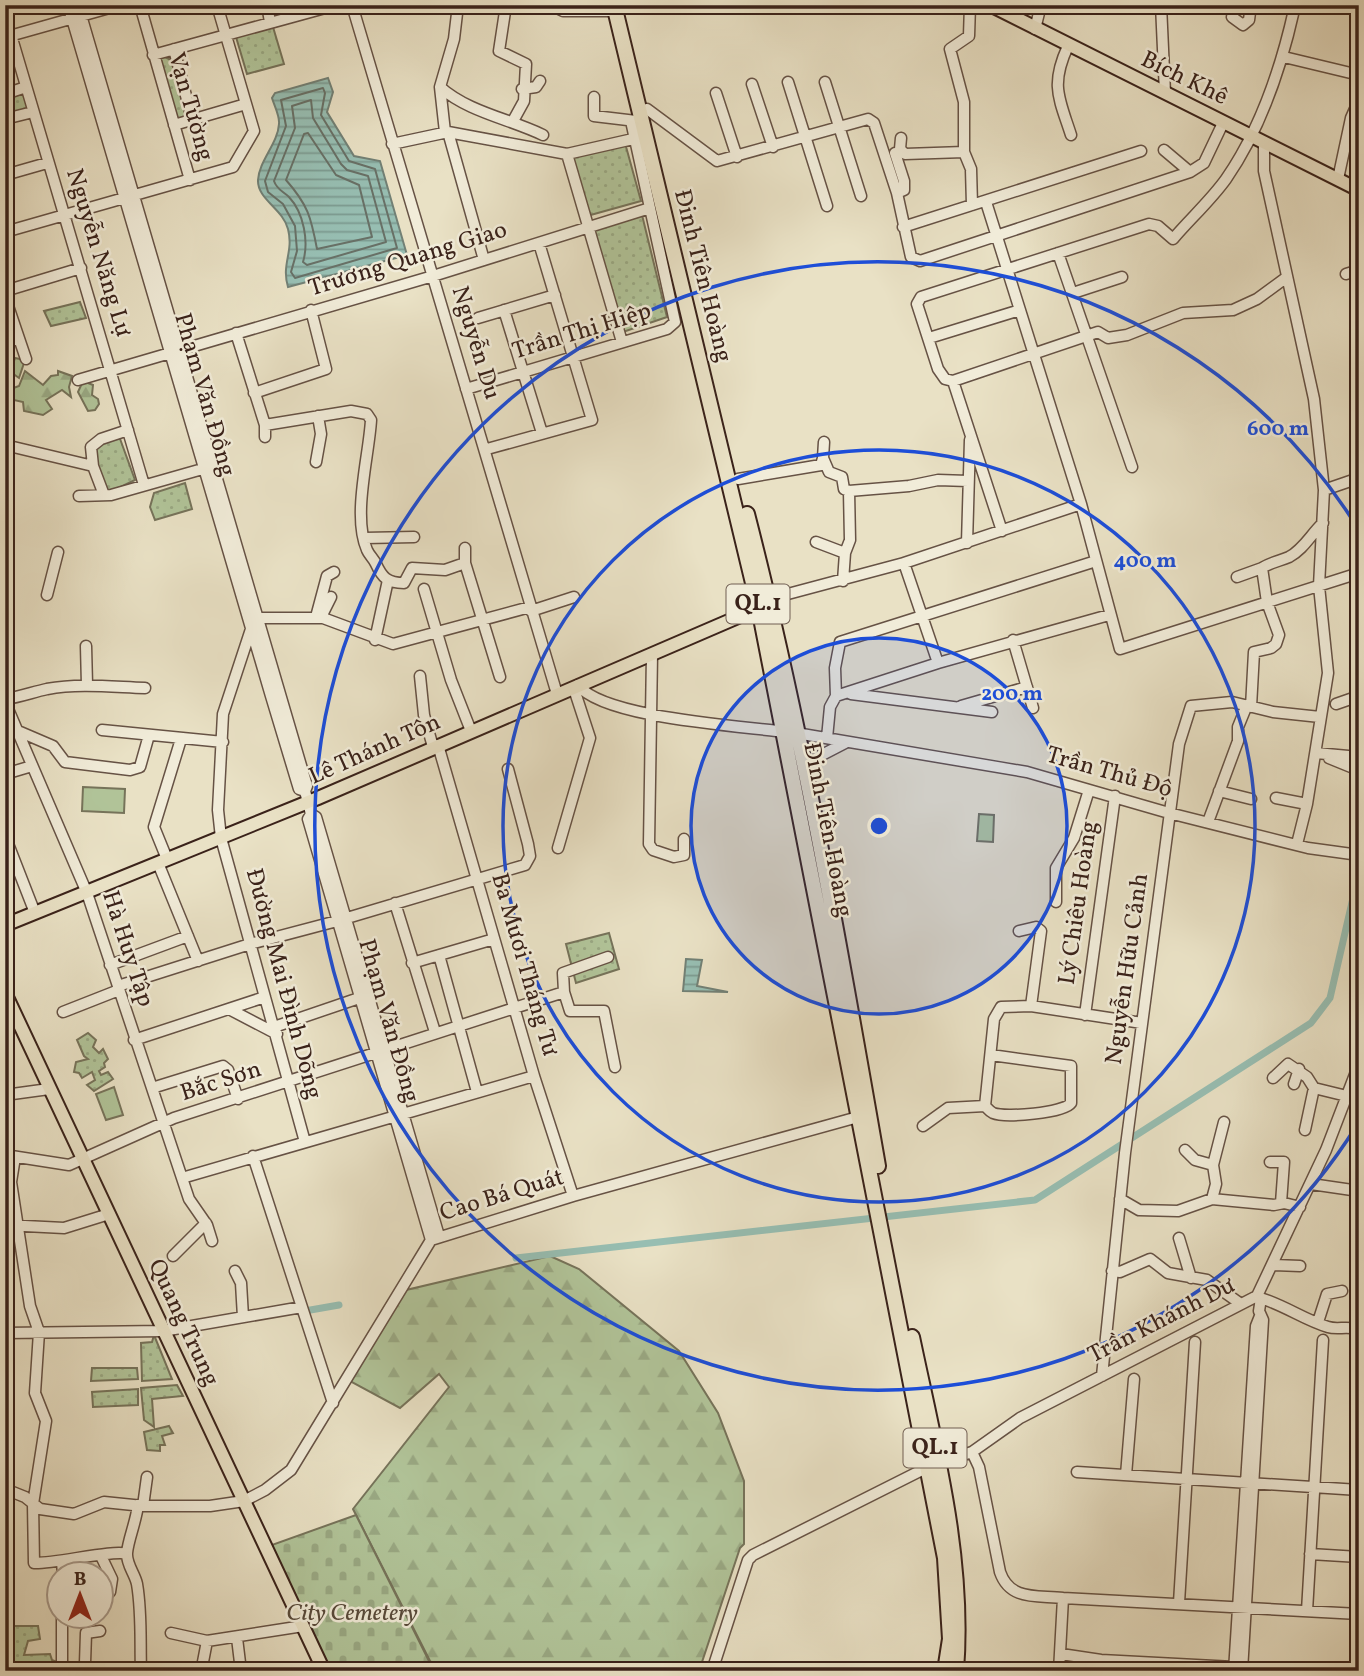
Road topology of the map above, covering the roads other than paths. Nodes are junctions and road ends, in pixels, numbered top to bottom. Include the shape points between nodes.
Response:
1 (68, 5) edge
2 (78, 5) edge
3 (120, 5) edge
4 (140, 5) edge
5 (218, 5) edge
6 (268, 5) edge
7 (337, 5) edge
8 (352, 5) edge
9 (458, 5) edge
10 (506, 5) edge
11 (551, 5) edge
12 (681, 5) edge
13 (970, 5) edge
14 (990, 5) edge
15 (1041, 5) edge
16 (1161, 5) edge
17 (1251, 5) edge
18 (625, 7) edge
19 (1294, 10) dead end
20 (1232, 17) dead end
21 (76, 18) junction
22 (270, 23) junction
23 (1035, 29) junction
24 (226, 34) junction
25 (8, 36) edge
26 (1068, 46) junction
27 (173, 49) junction
28 (153, 55) junction
29 (1284, 57) junction
30 (1359, 75) edge
31 (540, 81) dead end
32 (788, 82) dead end
33 (825, 82) dead end
34 (752, 84) dead end
35 (26, 87) junction
36 (440, 87) junction
37 (522, 89) junction
38 (716, 93) dead end
39 (1165, 93) junction
40 (5, 94) edge
41 (594, 97) dead end
42 (1359, 100) edge
43 (246, 104) junction
44 (33, 112) junction
45 (639, 117) junction
46 (5, 119) edge
47 (192, 119) junction
48 (513, 121) junction
49 (1223, 122) junction
50 (174, 125) junction
51 (840, 127) junction
52 (447, 132) junction
53 (543, 135) dead end
54 (1071, 135) dead end
55 (1251, 135) junction
56 (806, 137) junction
57 (901, 138) dead end
58 (634, 139) junction
59 (1264, 142) junction
60 (393, 144) junction
61 (773, 147) junction
62 (1164, 150) dead end
63 (964, 152) junction
64 (1141, 152) dead end
65 (895, 153) dead end
66 (567, 154) junction
67 (737, 157) junction
68 (47, 163) junction
69 (1190, 172) junction
70 (5, 175) edge
71 (1338, 179) junction
72 (190, 180) junction
73 (1359, 190) edge
74 (897, 193) junction
75 (861, 195) dead end
76 (128, 196) junction
77 (986, 202) junction
78 (972, 205) junction
79 (827, 206) dead end
80 (650, 208) junction
81 (64, 215) junction
82 (589, 227) junction
83 (903, 227) junction
84 (5, 232) edge
85 (996, 235) junction
86 (539, 243) junction
87 (1058, 253) junction
88 (484, 260) junction
89 (81, 268) junction
90 (1007, 270) junction
91 (1359, 271) edge
92 (1346, 274) dead end
93 (433, 276) junction
94 (1122, 277) dead end
95 (1287, 277) junction
96 (5, 291) edge
97 (1073, 293) junction
98 (555, 295) junction
99 (5, 297) edge
100 (311, 310) junction
101 (504, 310) junction
102 (1020, 310) junction
103 (478, 318) dead end
104 (236, 333) junction
105 (18, 336) junction
106 (1086, 337) junction
107 (929, 338) junction
108 (622, 342) junction
109 (5, 346) edge
110 (174, 352) junction
111 (1033, 355) junction
112 (573, 358) junction
113 (26, 359) dead end
114 (112, 369) junction
115 (523, 371) junction
116 (78, 380) dead end
117 (953, 381) junction
118 (466, 389) junction
119 (254, 393) junction
120 (318, 416) junction
121 (265, 425) junction
122 (128, 430) junction
123 (971, 432) junction
124 (542, 433) junction
125 (265, 437) dead end
126 (824, 442) dead end
127 (5, 445) edge
128 (487, 449) junction
129 (823, 458) junction
130 (316, 462) dead end
131 (93, 466) junction
132 (208, 467) junction
133 (1132, 467) dead end
134 (1359, 478) edge
135 (737, 479) junction
136 (968, 481) junction
137 (144, 485) junction
138 (1324, 490) junction
139 (849, 491) junction
140 (104, 495) junction
141 (79, 496) dead end
142 (1081, 504) junction
143 (1323, 523) junction
144 (1002, 531) junction
145 (414, 537) dead end
146 (365, 538) junction
147 (816, 542) dead end
148 (967, 542) junction
149 (465, 548) dead end
150 (58, 552) dead end
151 (845, 553) junction
152 (1096, 561) junction
153 (465, 563) junction
154 (904, 563) junction
155 (1262, 568) junction
156 (334, 572) dead end
157 (1359, 573) edge
158 (1237, 576) dead end
159 (388, 580) junction
160 (242, 581) junction
161 (843, 581) junction
162 (1320, 586) junction
163 (424, 589) dead end
164 (47, 595) dead end
165 (331, 597) dead end
166 (574, 597) dead end
167 (1267, 602) junction
168 (764, 604) junction
169 (531, 609) junction
170 (1109, 615) junction
171 (318, 617) junction
172 (922, 617) junction
173 (258, 618) junction
174 (481, 621) junction
175 (251, 629) junction
176 (437, 632) junction
177 (375, 640) junction
178 (1013, 640) junction
179 (86, 646) dead end
180 (652, 654) junction
181 (938, 663) junction
182 (420, 676) dead end
183 (500, 677) dead end
184 (883, 681) junction
185 (86, 685) junction
186 (576, 687) junction
187 (1027, 687) junction
188 (145, 688) dead end
189 (847, 693) junction
190 (557, 694) junction
191 (276, 695) junction
192 (836, 696) junction
193 (1359, 696) edge
194 (883, 699) junction
195 (5, 700) edge
196 (1336, 704) dead end
197 (1249, 706) junction
198 (957, 707) junction
199 (1033, 708) dead end
200 (992, 712) dead end
201 (650, 714) junction
202 (1320, 717) junction
203 (102, 730) dead end
204 (471, 731) junction
205 (790, 732) junction
206 (20, 734) junction
207 (149, 735) junction
208 (827, 738) junction
209 (181, 739) junction
210 (223, 743) junction
211 (845, 743) junction
212 (435, 746) junction
213 (1316, 753) junction
214 (1359, 757) edge
215 (32, 766) junction
216 (508, 769) dead end
217 (1356, 769) dead end
218 (5, 774) edge
219 (805, 777) junction
220 (1089, 790) junction
221 (1219, 791) junction
222 (1115, 796) junction
223 (1276, 798) dead end
224 (1251, 799) dead end
225 (308, 802) junction
226 (1307, 804) junction
227 (1169, 813) junction
228 (1208, 822) junction
229 (5, 836) edge
230 (220, 838) junction
231 (684, 839) dead end
232 (1297, 844) junction
233 (558, 848) dead end
234 (1359, 855) edge
235 (163, 861) junction
236 (477, 879) junction
237 (87, 893) junction
238 (1056, 902) dead end
239 (395, 904) junction
240 (824, 906) junction
241 (35, 913) junction
242 (342, 920) junction
243 (5, 925) edge
244 (1019, 931) dead end
245 (188, 936) junction
246 (494, 939) junction
247 (250, 944) junction
248 (439, 955) junction
249 (608, 957) dead end
250 (198, 961) junction
251 (412, 963) junction
252 (110, 965) junction
253 (118, 988) junction
254 (564, 992) junction
255 (5, 994) edge
256 (265, 997) junction
257 (364, 997) junction
258 (1031, 1006) junction
259 (229, 1009) junction
260 (516, 1009) junction
261 (63, 1013) dead end
262 (1085, 1015) junction
263 (1142, 1023) junction
264 (460, 1024) junction
265 (275, 1030) junction
266 (435, 1032) junction
267 (134, 1040) junction
268 (380, 1052) junction
269 (991, 1055) junction
270 (1359, 1064) edge
271 (615, 1067) dead end
272 (1299, 1069) junction
273 (534, 1076) junction
274 (1273, 1078) dead end
275 (289, 1082) junction
276 (1294, 1084) dead end
277 (152, 1088) junction
278 (1314, 1088) junction
279 (49, 1089) junction
280 (477, 1092) junction
281 (5, 1095) edge
282 (1354, 1097) edge
283 (237, 1099) junction
284 (985, 1106) junction
285 (399, 1116) junction
286 (858, 1117) junction
287 (1224, 1122) dead end
288 (163, 1123) junction
289 (923, 1126) dead end
290 (1305, 1130) dead end
291 (305, 1142) junction
292 (1185, 1150) dead end
293 (10, 1156) edge
294 (253, 1156) junction
295 (82, 1160) junction
296 (1270, 1162) dead end
297 (1213, 1165) junction
298 (182, 1178) junction
299 (1311, 1184) junction
300 (1359, 1191) edge
301 (573, 1196) junction
302 (1121, 1199) junction
303 (1212, 1199) junction
304 (1281, 1203) junction
305 (881, 1207) junction
306 (1300, 1207) junction
307 (109, 1214) junction
308 (206, 1223) junction
309 (5, 1225) edge
310 (19, 1228) junction
311 (435, 1238) junction
312 (1179, 1238) dead end
313 (212, 1241) dead end
314 (173, 1256) dead end
315 (1273, 1265) junction
316 (1300, 1266) dead end
317 (235, 1271) dead end
318 (1112, 1271) junction
319 (1192, 1278) junction
320 (1342, 1291) dead end
321 (1259, 1297) junction
322 (1241, 1304) junction
323 (303, 1311) junction
324 (243, 1317) junction
325 (1318, 1322) junction
326 (163, 1331) junction
327 (5, 1333) edge
328 (1359, 1334) edge
329 (39, 1336) junction
330 (1323, 1340) dead end
331 (1195, 1342) dead end
332 (1102, 1376) junction
333 (1134, 1379) dead end
334 (333, 1403) junction
335 (972, 1452) junction
336 (933, 1465) junction
337 (1077, 1472) dead end
338 (1126, 1475) junction
339 (147, 1477) dead end
340 (1187, 1478) junction
341 (1249, 1483) junction
342 (1314, 1487) junction
343 (5, 1489) edge
344 (1359, 1490) edge
345 (244, 1501) junction
346 (33, 1504) junction
347 (140, 1506) junction
348 (127, 1554) junction
349 (1310, 1555) junction
350 (101, 1556) junction
351 (1359, 1557) edge
352 (75, 1560) edge
353 (103, 1560) edge
354 (46, 1563) edge
355 (1063, 1598) junction
356 (1179, 1603) junction
357 (1242, 1607) junction
358 (1307, 1611) junction
359 (1359, 1614) edge
360 (303, 1626) junction
361 (62, 1630) edge
362 (100, 1631) dead end
363 (171, 1633) dead end
364 (237, 1638) junction
365 (207, 1641) junction
366 (1061, 1654) junction
367 (202, 1667) dead end
368 (1238, 1669) edge
369 (79, 1671) edge
370 (141, 1671) edge
371 (242, 1671) edge
372 (324, 1671) edge
373 (712, 1671) edge
374 (945, 1671) edge
375 (956, 1671) edge
376 (1059, 1671) edge
377 (1282, 1671) edge

1 - 21 street, Phạm Văn Đồng
2 - 21 street, Phạm Văn Đồng
3 - 21 street
4 - 28 street, Vạn Tường
5 - 24 street
6 - 22 street
7 - 22 street
8 - 60 street, Nguyễn Du
9 - 36 street
10 - 37 street via 499,51 525,63
11 - 18 street via 563,11
12 - 18 street
13 - 63 street via 969,36 950,49 964,102
14 - 23 main road, Bích Khê
15 - 23 street
16 - 39 street
17 - 20 street via 1244,25
18 - 45 highway, Đinh Tiên Hoàng / QL.1
19 - 29 street
21 - 25 street
21 - 76 street, Phạm Văn Đồng
22 - 24 street
23 - 26 main road, Bích Khê
24 - 27 street
24 - 43 street
25 - 35 street, Nguyễn Năng Lự
26 - 39 main road, Bích Khê
26 - 54 street via 1057,90
27 - 28 street
27 - 47 street
28 - 50 street, Vạn Tường
29 - 30 street
29 - 55 street
31 - 37 street via 536,87
32 - 56 street
33 - 51 street
34 - 61 street
35 - 40 street
35 - 44 street, Nguyễn Năng Lự
36 - 48 street via 472,107
36 - 52 street
37 - 48 street via 523,106
38 - 67 street
39 - 49 main road, Bích Khê
41 - 45 street via 594,116
42 - 71 street
43 - 47 street
43 - 72 street via 254,131 233,167
44 - 46 street
44 - 68 street, Nguyễn Năng Lự
45 - 58 street
45 - 67 street via 717,161
45 - 135 highway, Đinh Tiên Hoàng / QL.1
45 - 168 highway, Đinh Tiên Hoàng / QL.1
47 - 50 street
48 - 53 street
49 - 55 main road, Bích Khê
49 - 69 street via 1204,163
50 - 72 street, Vạn Tường
51 - 56 street
51 - 74 street via 868,119 874,123
51 - 75 street
52 - 60 street
52 - 66 street
52 - 88 street
55 - 59 main road, Bích Khê
55 - 87 street via 1226,178 1172,239 1149,224
56 - 61 street
56 - 79 street
57 - 63 street via 900,149 905,154
58 - 66 street
58 - 80 street
59 - 71 main road, Bích Khê
59 - 95 street via 1264,171
60 - 93 street, Nguyễn Du
61 - 67 street
62 - 69 street
63 - 78 street via 971,169
64 - 77 street
65 - 74 street via 905,186
66 - 82 street
68 - 70 street
68 - 81 street, Nguyễn Năng Lự
69 - 85 street
71 - 73 main road, Bích Khê
72 - 76 street
74 - 83 street
76 - 81 street
76 - 110 street, Phạm Văn Đồng
77 - 78 street
77 - 85 street
78 - 83 street
80 - 82 street, Trương Quang Giao
80 - 108 street, Trần Thị Hiệp via 675,322 667,329
81 - 84 street
81 - 89 street, Nguyễn Năng Lự
82 - 86 street, Trương Quang Giao
82 - 108 street
83 - 85 street via 911,257 920,261
85 - 90 street
86 - 88 street, Trương Quang Giao
86 - 98 street
87 - 90 street
87 - 97 street
88 - 93 street, Trương Quang Giao
89 - 96 street
89 - 114 street, Nguyễn Năng Lự
90 - 102 street
90 - 107 street via 921,297 917,304
91 - 92 street
93 - 100 street, Trương Quang Giao
93 - 118 street, Nguyễn Du
94 - 97 street
95 - 106 street via 1233,310 1183,313 1127,335 1108,338 1098,332
95 - 138 street via 1314,399
97 - 106 street
98 - 101 street
98 - 112 street
99 - 105 street
100 - 104 street, Trương Quang Giao
100 - 119 street via 326,369
101 - 103 street
101 - 115 street
102 - 107 street
102 - 111 street
104 - 110 street, Trương Quang Giao
104 - 119 street
105 - 109 street
105 - 113 street
106 - 111 street
106 - 133 street
107 - 117 street via 938,369
108 - 112 street, Trần Thị Hiệp
110 - 114 street, Trương Quang Giao
110 - 132 street, Phạm Văn Đồng
111 - 117 street
111 - 142 street
112 - 115 street, Trần Thị Hiệp
112 - 124 street via 592,420
114 - 116 street, Trương Quang Giao
114 - 122 street, Nguyễn Năng Lự
115 - 118 street, Trần Thị Hiệp
115 - 124 street
117 - 123 street
118 - 128 street, Nguyễn Du
119 - 121 street
120 - 121 street
120 - 130 street via 321,434
120 - 146 street via 359,411 371,420 364,471
121 - 125 street
122 - 131 street via 93,443
122 - 137 street, Nguyễn Năng Lự
123 - 136 street
123 - 144 street
124 - 128 street
126 - 129 street
127 - 131 street
128 - 169 street, Nguyễn Du
129 - 135 street via 815,466
129 - 139 street via 829,472 842,477 844,489
131 - 140 street
132 - 137 street
132 - 160 street, Phạm Văn Đồng
134 - 138 street
135 - 168 highway, Đinh Tiên Hoàng / QL.1
136 - 139 street via 937,480
136 - 148 street
137 - 140 street
138 - 143 street
139 - 151 street via 850,541
140 - 141 street
142 - 144 street
142 - 152 street
143 - 155 street via 1297,551
143 - 162 street
144 - 148 street
145 - 146 street
146 - 159 street via 380,575
147 - 151 street
148 - 154 street
149 - 153 street
150 - 164 street
151 - 161 street
152 - 170 street
152 - 172 street
153 - 159 street via 445,570 412,568 406,583
153 - 174 street
154 - 161 street
154 - 172 street
155 - 158 street
155 - 167 street
156 - 171 street via 327,576
157 - 162 street
159 - 177 street
160 - 173 street, Phạm Văn Đồng
160 - 175 street, Phạm Văn Đồng
161 - 168 street
162 - 167 street
162 - 202 street via 1328,673
163 - 176 street
165 - 171 street
166 - 169 street
167 - 170 street via 1121,649
167 - 197 street via 1278,639 1271,648 1255,652
168 - 180 main road, Lê Thánh Tôn
168 - 205 highway, Đinh Tiên Hoàng / QL.1
169 - 174 street
169 - 190 street, Nguyễn Du
170 - 178 street
171 - 173 street
171 - 177 street
172 - 181 street
172 - 192 street via 840,642
173 - 191 street, Phạm Văn Đồng
174 - 176 street
174 - 183 street
175 - 191 street, Phạm Văn Đồng
175 - 210 street, Đường Mai Đình Dõng via 226,699
176 - 177 street via 393,645
176 - 204 street
178 - 181 street
178 - 187 street
179 - 185 street
180 - 186 main road, Lê Thánh Tôn
180 - 201 street
181 - 184 street
182 - 212 street, Ba Mươi Tháng Tư via 424,716
184 - 189 street
184 - 194 street via 879,692
185 - 188 street
185 - 195 street
186 - 190 main road, Lê Thánh Tôn
186 - 201 street, Trần Thủ Độ via 595,700
186 - 233 street via 590,738
187 - 198 street
187 - 199 street
189 - 192 street
189 - 194 street
190 - 204 main road, Lê Thánh Tôn
191 - 225 street, Phạm Văn Đồng via 299,789
192 - 208 street via 830,707
193 - 196 street
194 - 198 street
195 - 206 street, Hà Huy Tập
197 - 202 street
197 - 221 street
197 - 227 street, Nguyễn Hữu Cảnh via 1231,702 1191,706 1179,744
198 - 200 street
201 - 205 street, Trần Thủ Độ
201 - 231 street via 649,844 653,850 677,857 684,855
202 - 213 street
203 - 207 street
204 - 212 main road, Lê Thánh Tôn
205 - 208 street, Trần Thủ Độ
205 - 219 highway, Đinh Tiên Hoàng / QL.1
205 - 240 highway, Đinh Tiên Hoàng / QL.1
206 - 207 street via 53,746 65,762 130,770 140,767
206 - 215 street, Hà Huy Tập
207 - 209 street
208 - 211 street, Trần Thủ Độ
209 - 210 street
209 - 235 street via 155,827
210 - 230 street, Đường Mai Đình Dõng
211 - 219 street via 818,757
211 - 220 street, Trần Thủ Độ via 1027,772
212 - 225 main road, Lê Thánh Tôn
212 - 236 street, Ba Mươi Tháng Tư
213 - 214 street
213 - 217 street
213 - 226 street
215 - 218 street
215 - 237 street, Hà Huy Tập
216 - 236 street via 530,859 519,867
219 - 240 highway, Đinh Tiên Hoàng / QL.1
220 - 222 street, Trần Thủ Độ
220 - 238 street via 1074,838 1056,868
221 - 224 street
221 - 228 street
222 - 227 street, Trần Thủ Độ
222 - 262 street, Lý Chiêu Hoàng
223 - 226 street
225 - 230 main road, Lê Thánh Tôn
225 - 242 street, Phạm Văn Đồng via 316,817
226 - 232 street
227 - 228 street, Trần Thủ Độ
227 - 263 street, Nguyễn Hữu Cảnh
228 - 232 street, Trần Thủ Độ
229 - 241 street
230 - 235 main road, Lê Thánh Tôn
230 - 247 street, Đường Mai Đình Dõng
232 - 234 street, Trần Thủ Độ
235 - 237 main road, Lê Thánh Tôn
235 - 245 street
236 - 239 street
236 - 246 street, Ba Mươi Tháng Tư
237 - 241 main road, Lê Thánh Tôn
237 - 252 street, Hà Huy Tập
239 - 242 street
239 - 251 street
240 - 286 highway, Đinh Tiên Hoàng / QL.1
240 - 305 highway, Đinh Tiên Hoàng / QL.1
241 - 243 main road, Lê Thánh Tôn
242 - 247 street
242 - 257 street, Phạm Văn Đồng
244 - 258 street via 1035,927 1041,931
245 - 250 street
245 - 252 street
246 - 248 street
246 - 260 street, Ba Mươi Tháng Tư
247 - 250 street
247 - 256 street, Đường Mai Đình Dõng
248 - 251 street
248 - 264 street
249 - 254 street via 563,973
250 - 253 street
251 - 266 street
252 - 253 street, Hà Huy Tập
253 - 261 street
253 - 267 street, Hà Huy Tập
254 - 260 street, Bắc Sơn
254 - 271 street via 570,1011 604,1011
255 - 279 main road, Quang Trung
256 - 259 street
256 - 265 street, Đường Mai Đình Dõng
257 - 265 street
257 - 268 street, Phạm Văn Đồng
258 - 262 street
258 - 269 street via 997,1011
259 - 265 street
259 - 267 street
260 - 264 street, Bắc Sơn
260 - 273 street, Ba Mươi Tháng Tư
262 - 263 street
263 - 302 street, Nguyễn Hữu Cảnh
264 - 266 street, Bắc Sơn
264 - 280 street
265 - 275 street, Đường Mai Đình Dõng
266 - 268 street, Bắc Sơn
267 - 277 street, Hà Huy Tập
268 - 275 street, Bắc Sơn
268 - 285 street, Phạm Văn Đồng
269 - 284 street
269 - 284 street via 1071,1066 1072,1098 1061,1111 1000,1114
270 - 282 street, Trần Khánh Dư
272 - 274 street via 1286,1064
272 - 276 street
272 - 278 street
273 - 280 street
273 - 301 street, Ba Mươi Tháng Tư
275 - 283 street, Bắc Sơn
275 - 291 street, Đường Mai Đình Dõng
277 - 283 street via 223,1066
277 - 288 street, Hà Huy Tập
278 - 282 street
278 - 290 street
279 - 281 street
279 - 295 main road, Quang Trung
280 - 285 street
282 - 299 street, Trần Khánh Dư
283 - 288 street, Bắc Sơn
284 - 289 street via 948,1108
285 - 291 street
285 - 311 street, Phạm Văn Đồng
286 - 301 street, Cao Bá Quát
286 - 305 highway, Đinh Tiên Hoàng / QL.1
287 - 297 street
288 - 295 street, Bắc Sơn
288 - 298 street, Hà Huy Tập
291 - 294 street
292 - 297 street via 1195,1160
293 - 295 street via 69,1165
293 - 310 street
294 - 298 street
294 - 323 street
295 - 307 main road, Quang Trung
296 - 304 street via 1283,1162
297 - 303 street via 1216,1184
298 - 308 street, Hà Huy Tập via 189,1199
299 - 300 street
299 - 306 street, Trần Khánh Dư
301 - 311 street, Cao Bá Quát
302 - 303 street via 1139,1210 1178,1211
302 - 318 street
303 - 304 street
304 - 306 street
305 - 336 highway, Đinh Tiên Hoàng / QL.1
306 - 315 street, Trần Khánh Dư
307 - 310 street via 64,1228
307 - 326 main road, Quang Trung
308 - 313 street, Hà Huy Tập
308 - 314 street
309 - 310 street
310 - 329 street
311 - 334 street, Cao Bá Quát
312 - 319 street
315 - 316 street
315 - 321 street, Trần Khánh Dư
317 - 324 street via 241,1283
318 - 319 street via 1150,1259 1168,1273
318 - 332 street
319 - 322 street via 1207,1280
320 - 325 street via 1327,1294
321 - 322 street, Trần Khánh Dư
321 - 325 street
321 - 341 street via 1264,1320
322 - 332 street, Trần Khánh Dư
323 - 324 street
323 - 334 street
324 - 326 street
325 - 328 street via 1334,1328 1348,1326
326 - 329 street
326 - 345 main road, Quang Trung
327 - 329 street
329 - 346 street via 35,1393 46,1421
330 - 342 street
331 - 340 street
332 - 335 street, Trần Khánh Dư via 1020,1418
333 - 338 street
334 - 345 street, Cao Bá Quát via 291,1470
335 - 336 street, Trần Khánh Dư
335 - 355 street via 1007,1588
336 - 373 street, Trần Khánh Dư via 752,1555
336 - 374 highway, Đinh Tiên Hoàng / QL.1 via 949,1604
336 - 375 highway, Đinh Tiên Hoàng / QL.1 via 959,1603
337 - 338 street
338 - 340 street
339 - 347 street
340 - 341 street
340 - 356 street
341 - 342 street
341 - 357 street
342 - 344 street
342 - 349 street
343 - 346 street
345 - 347 street
345 - 360 main road, Quang Trung
346 - 347 street via 74,1514 104,1502
346 - 354 street via 34,1563
347 - 348 street
348 - 350 street via 114,1551
348 - 370 street via 137,1583 142,1622
349 - 351 street
349 - 358 street
350 - 352 street
350 - 353 street
355 - 356 street
355 - 366 street
356 - 357 street
357 - 358 street
357 - 368 street
358 - 359 street
360 - 364 street
360 - 372 main road, Quang Trung
361 - 369 street via 62,1667
362 - 369 street via 86,1633 85,1663
363 - 365 street
364 - 365 street
364 - 371 street
365 - 367 street
366 - 368 street
366 - 376 street
368 - 377 street

